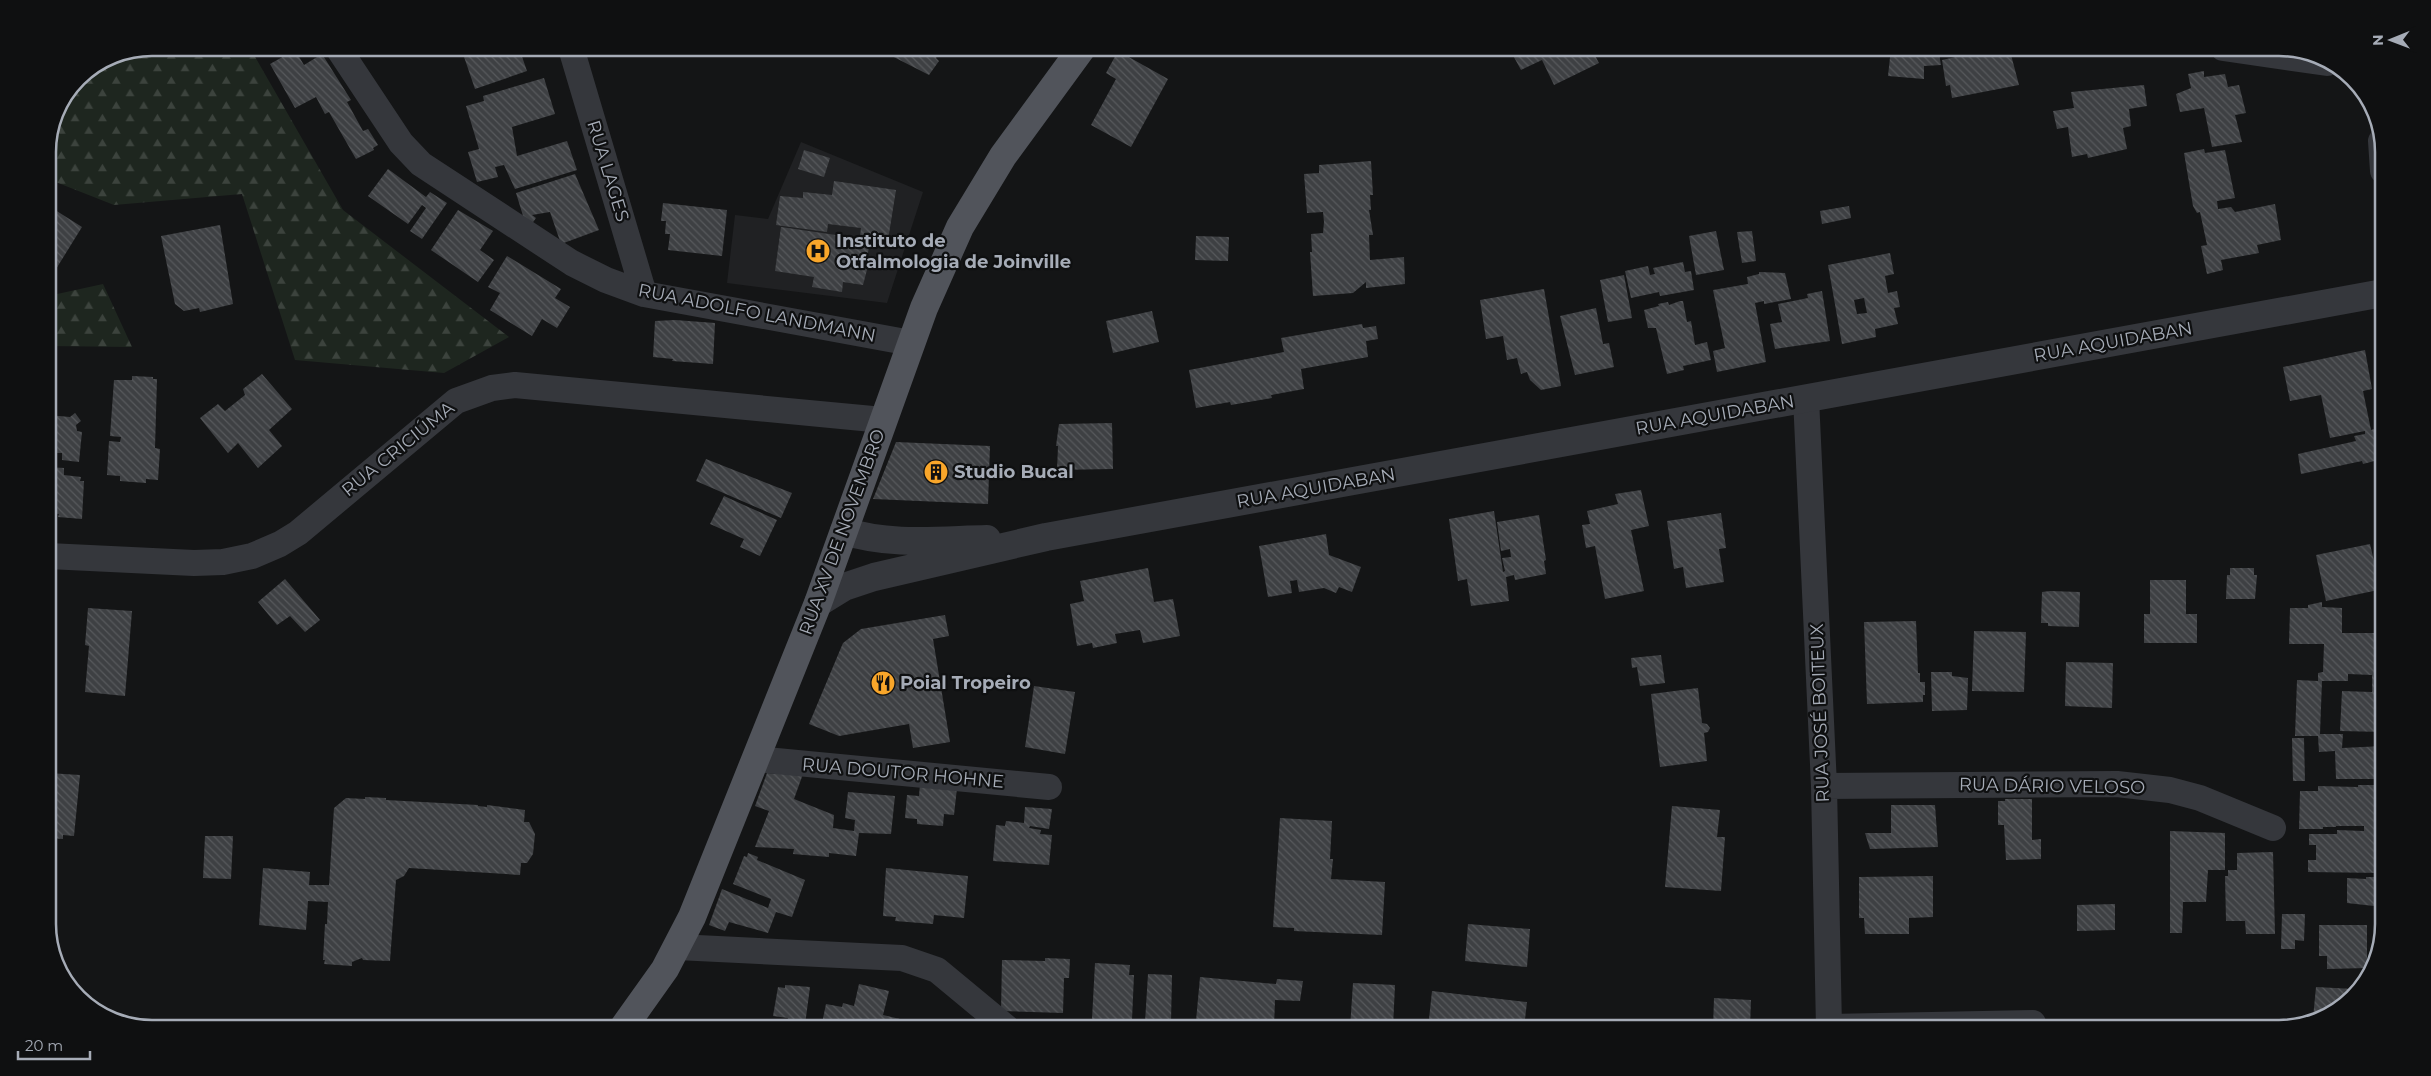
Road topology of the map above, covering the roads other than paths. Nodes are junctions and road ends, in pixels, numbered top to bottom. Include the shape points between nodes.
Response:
1 (343, 56) edge
2 (573, 56) edge
3 (1076, 56) edge
4 (2278, 56) edge
5 (2303, 60) edge
6 (644, 294) junction
7 (2375, 294) edge
8 (911, 344) junction
9 (1806, 398) junction
10 (883, 420) junction
11 (844, 531) junction
12 (1046, 537) junction
13 (56, 556) edge
14 (818, 603) junction
15 (756, 759) junction
16 (1824, 786) junction
17 (1049, 787) dead end
18 (2273, 828) dead end
19 (677, 947) junction
20 (629, 1020) edge
21 (997, 1020) edge
22 (1829, 1020) edge

1 - 6 street, RUA ADOLFO LANDMANN via 401,143 421,164 572,263
2 - 6 street, RUA LAGES
3 - 8 main road, RUA XV DE NOVEMBRO via 976,198 946,257
4 - 5 street
6 - 8 street, RUA ADOLFO LANDMANN
7 - 9 street, RUA AQUIDABAN
8 - 10 main road, RUA XV DE NOVEMBRO
9 - 12 street, RUA AQUIDABAN
9 - 16 street, RUA JOSÉ BOITEUX
10 - 11 main road, RUA XV DE NOVEMBRO
10 - 13 street, RUA CRICIÚMA via 515,385 492,388 456,401 298,533 252,556 194,563
11 - 12 street, RUA AQUIDABAN via 891,541
11 - 14 main road, RUA XV DE NOVEMBRO
12 - 14 street, RUA AQUIDABAN via 874,577 844,587
14 - 15 main road, RUA XV DE NOVEMBRO
15 - 17 street, RUA DOUTOR HOHNE
15 - 19 main road, RUA XV DE NOVEMBRO
16 - 18 street, RUA DÁRIO VELOSO via 2150,786 2200,798
16 - 22 street, RUA JOSÉ BOITEUX
19 - 20 main road, RUA XV DE NOVEMBRO via 648,996
19 - 21 street via 902,958 937,970

